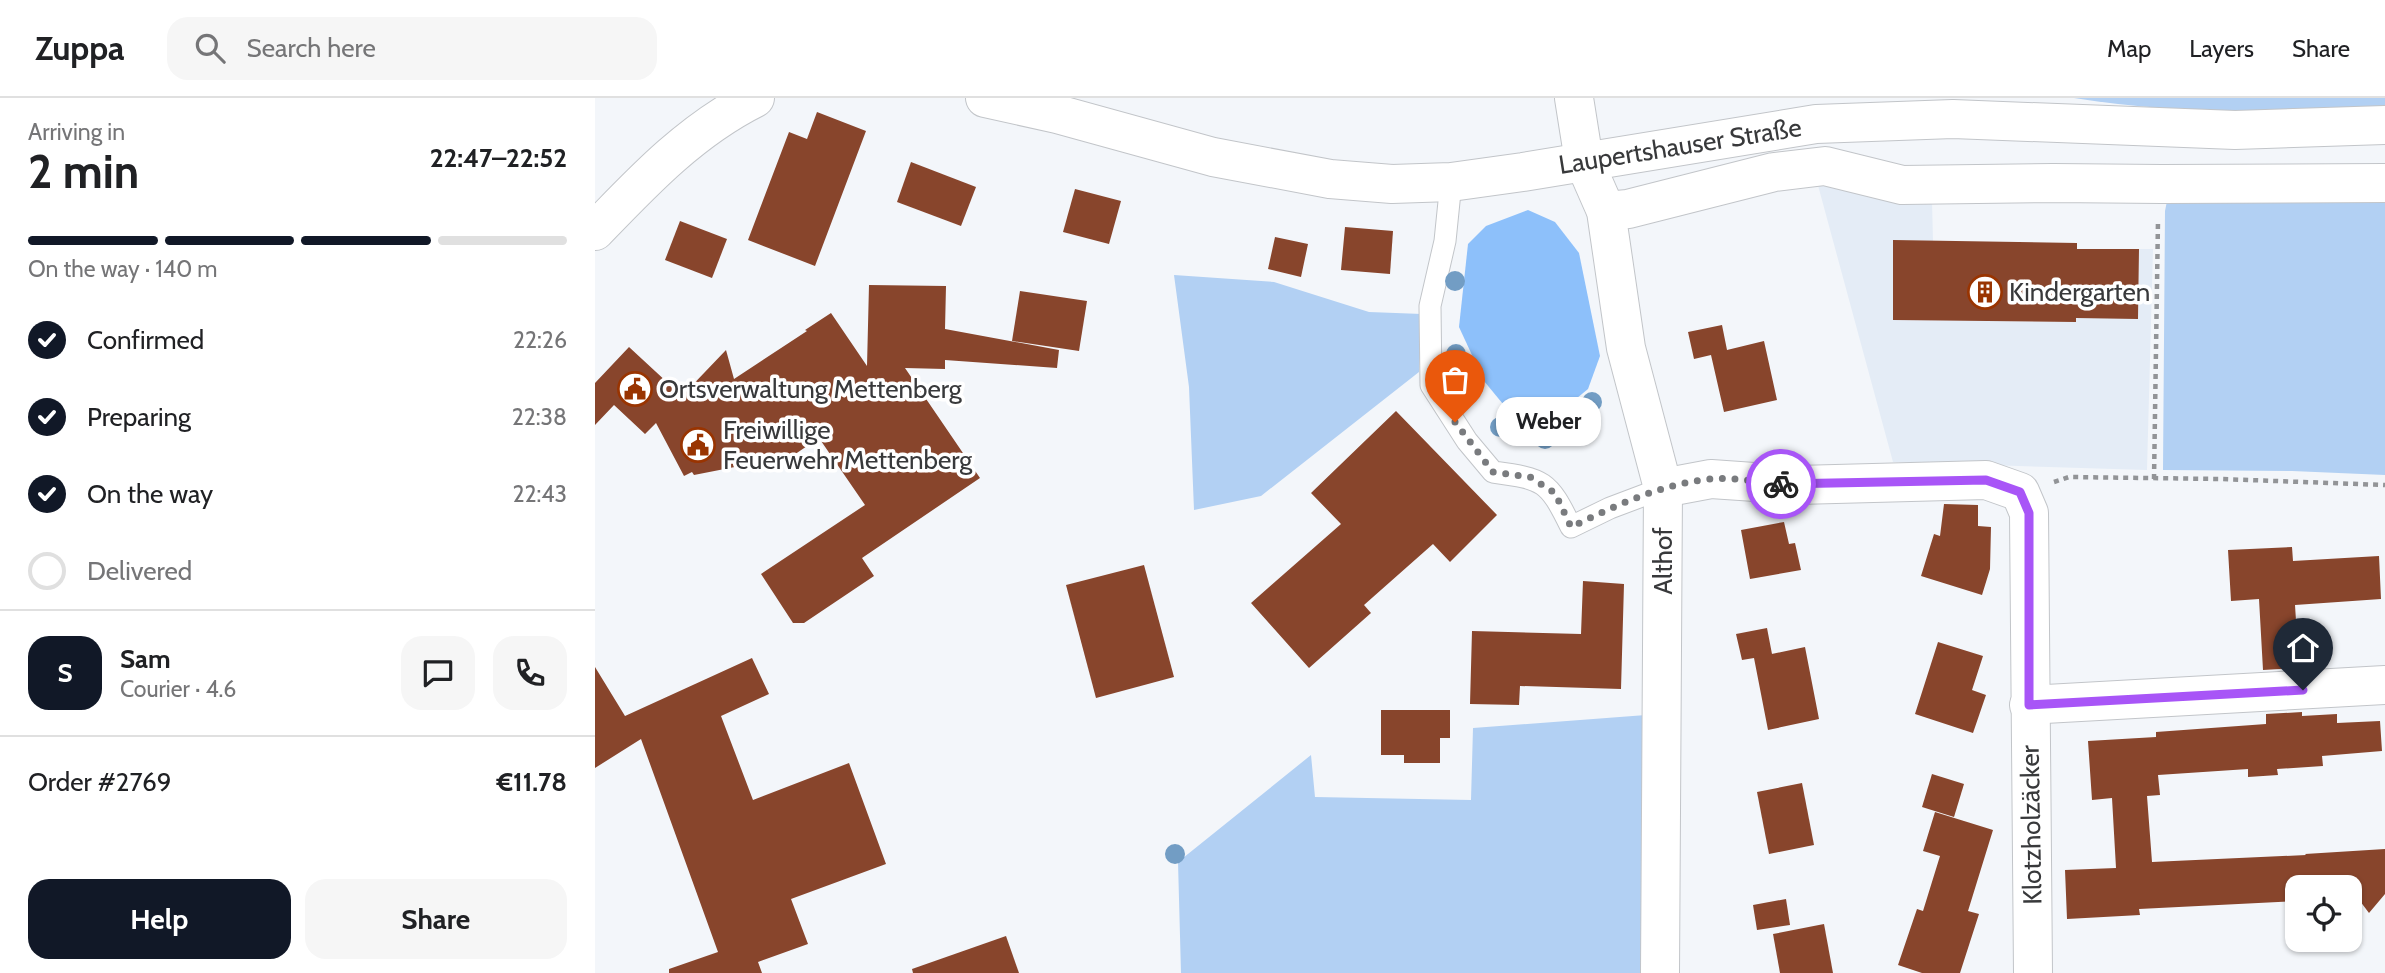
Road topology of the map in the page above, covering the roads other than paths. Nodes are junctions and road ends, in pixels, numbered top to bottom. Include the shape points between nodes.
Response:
1 (755, 98) edge
2 (985, 98) edge
3 (1574, 98) edge
4 (1956, 108) edge
5 (2385, 125) edge
6 (1584, 160) junction
7 (1451, 182) junction
8 (2385, 183) edge
9 (1606, 211) junction
10 (595, 232) edge
11 (1663, 488) junction
12 (2385, 685) edge
13 (2029, 705) junction
14 (1660, 973) edge
15 (2033, 973) edge

1 - 10 street via 657,166
2 - 7 street, Laupertshauser Straße via 1213,156 1330,179
3 - 6 street, Althof
4 - 5 street, Laupertshauser Straße via 2235,130
4 - 6 street, Laupertshauser Straße via 1816,124
6 - 7 street, Laupertshauser Straße
6 - 9 street, Althof
7 - 11 lane via 1445,241 1430,306 1431,385 1468,441 1493,472 1530,477 1555,493 1571,527
8 - 9 street via 1902,186 1825,166 1774,172
9 - 11 street, Althof via 1626,348
11 - 13 street, Klotzholzäcker via 1711,479 1798,485 1986,480 2020,492 2029,513
11 - 14 street, Althof
12 - 13 street
13 - 15 street, Klotzholzäcker

